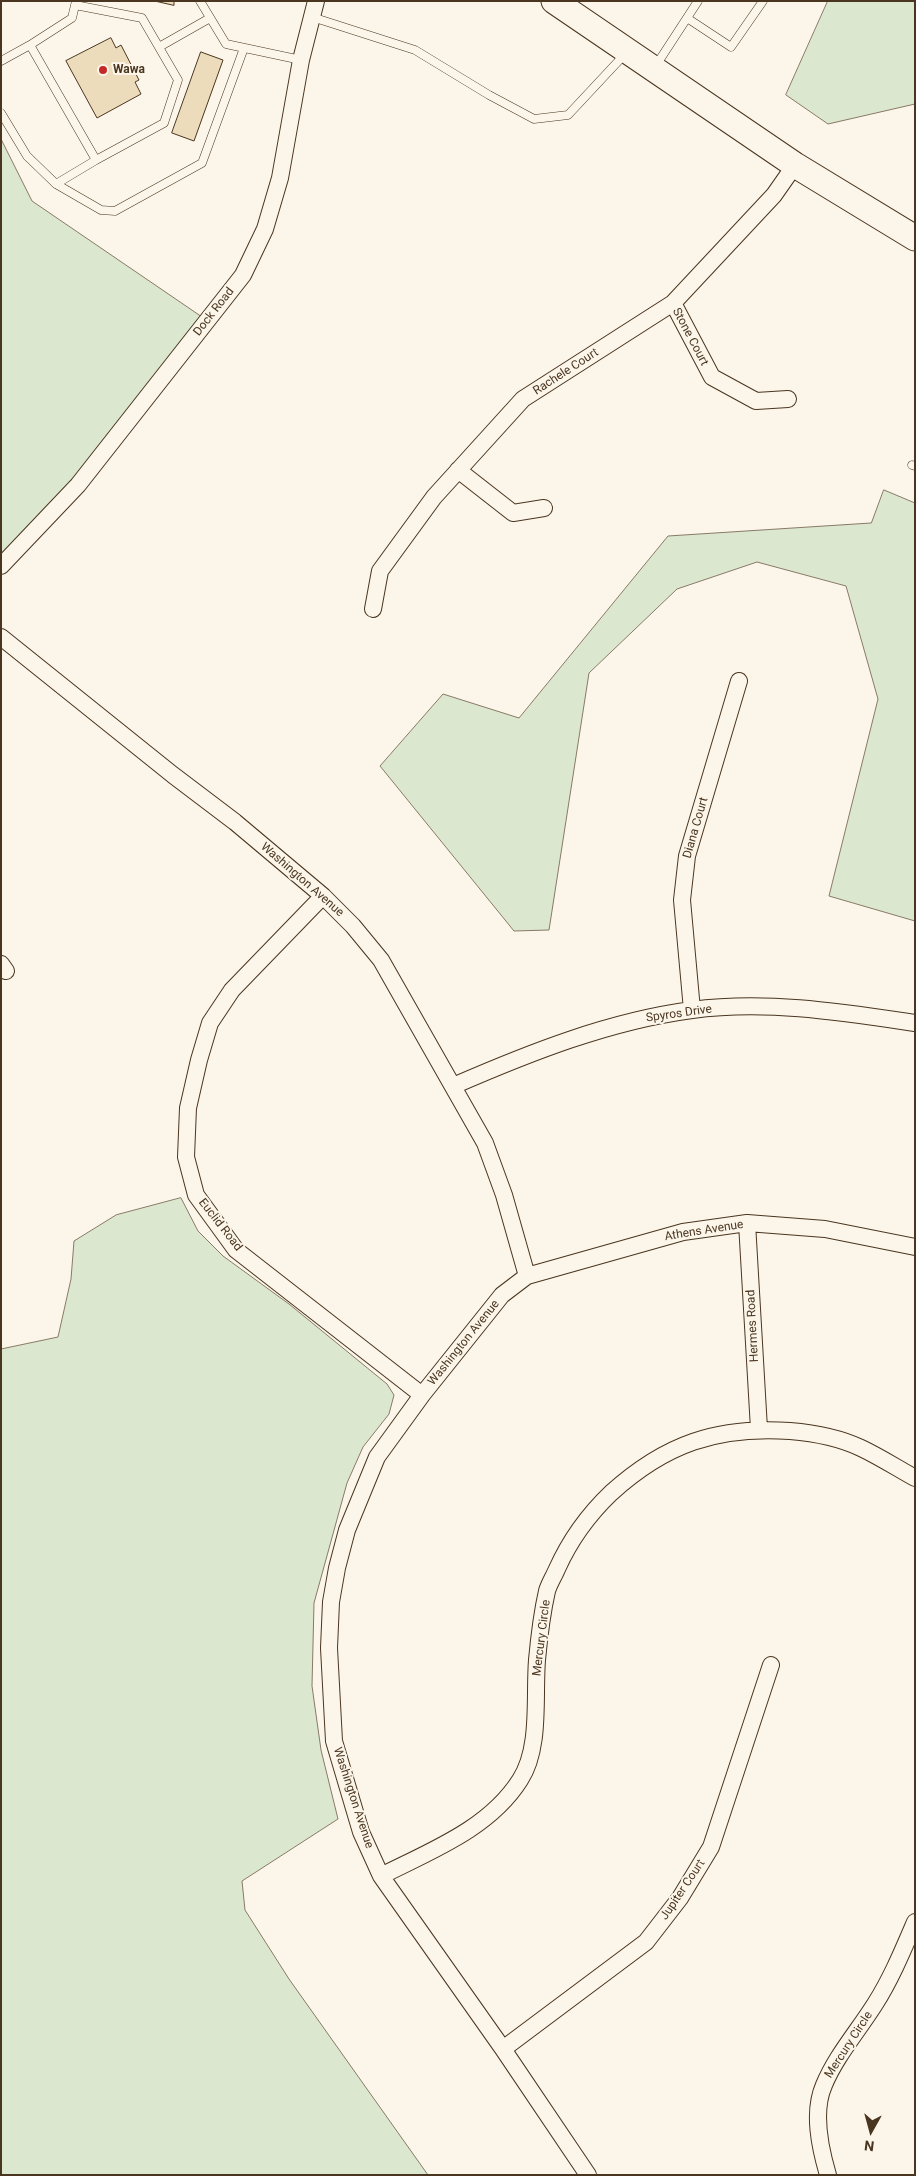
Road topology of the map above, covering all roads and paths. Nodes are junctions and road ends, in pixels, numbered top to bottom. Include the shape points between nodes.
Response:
1 (200, 1) edge
2 (554, 1) edge
3 (698, 1) edge
4 (763, 1) edge
5 (75, 3) edge
6 (314, 9) edge
7 (210, 18) junction
8 (687, 18) junction
9 (30, 45) junction
10 (159, 47) junction
11 (244, 48) junction
12 (628, 50) junction
13 (301, 60) junction
14 (1, 61) edge
15 (654, 68) junction
16 (1, 113) edge
17 (96, 160) junction
18 (795, 165) junction
19 (56, 184) junction
20 (915, 238) edge
21 (673, 303) junction
22 (788, 399) dead end
23 (458, 470) junction
24 (544, 508) dead end
25 (1, 566) edge
26 (373, 609) dead end
27 (1, 636) edge
28 (739, 681) dead end
29 (323, 896) junction
30 (692, 1010) junction
31 (915, 1023) edge
32 (454, 1086) junction
33 (747, 1223) junction
34 (915, 1247) edge
35 (527, 1276) junction
36 (422, 1395) junction
37 (759, 1429) junction
38 (915, 1478) edge
39 (771, 1665) dead end
40 (381, 1876) junction
41 (915, 1922) edge
42 (504, 2049) junction
43 (588, 2175) edge
44 (828, 2175) edge

1 - 7 lane
2 - 12 main road
3 - 8 lane
4 - 8 lane via 731,47
5 - 9 lane via 72,18
5 - 10 lane via 142,18
6 - 12 lane via 415,50 534,119 568,114
6 - 13 street, Dock Road
7 - 10 lane
7 - 11 lane via 226,44
8 - 15 lane
9 - 14 lane
9 - 17 lane
10 - 17 lane via 178,80 164,123
11 - 13 lane
11 - 19 lane via 202,163 116,211 101,210
12 - 15 main road
13 - 25 street, Dock Road via 280,178 265,229 242,275 78,484
15 - 18 main road
16 - 19 lane via 33,164
17 - 19 lane
18 - 20 main road
18 - 21 street, Rachele Court via 774,196
21 - 22 street, Stone Court via 712,377 756,401
21 - 23 street, Rachele Court via 523,400
23 - 24 street via 513,513
23 - 26 street, Rachele Court via 380,571
27 - 29 street, Washington Avenue
28 - 30 street, Diana Court via 687,856 682,900
29 - 32 street, Washington Avenue via 381,960
29 - 36 street, Euclid Road via 232,990 210,1024 188,1108 186,1157 196,1195 236,1250
30 - 31 street, Spyros Drive via 754,1006 829,1010
30 - 32 street, Spyros Drive via 638,1020 529,1053
32 - 35 street, Washington Avenue via 485,1143
33 - 34 street, Athens Avenue via 825,1229
33 - 35 street, Athens Avenue via 683,1232
33 - 37 street, Hermes Road
35 - 36 street, Washington Avenue via 502,1294
36 - 40 street, Washington Avenue via 378,1457 347,1530 331,1602 329,1648 334,1741 361,1832
37 - 38 street, Mercury Circle via 812,1433 852,1445
37 - 40 street, Mercury Circle via 718,1434 673,1450 635,1472 595,1509 568,1545 548,1590 537,1659 534,1741 522,1778 508,1797 478,1823 450,1842
39 - 42 street, Jupiter Court via 711,1847 680,1898 646,1942
40 - 42 street, Washington Avenue
41 - 44 street, Mercury Circle via 880,1996 823,2086 818,2125
42 - 43 street, Washington Avenue

